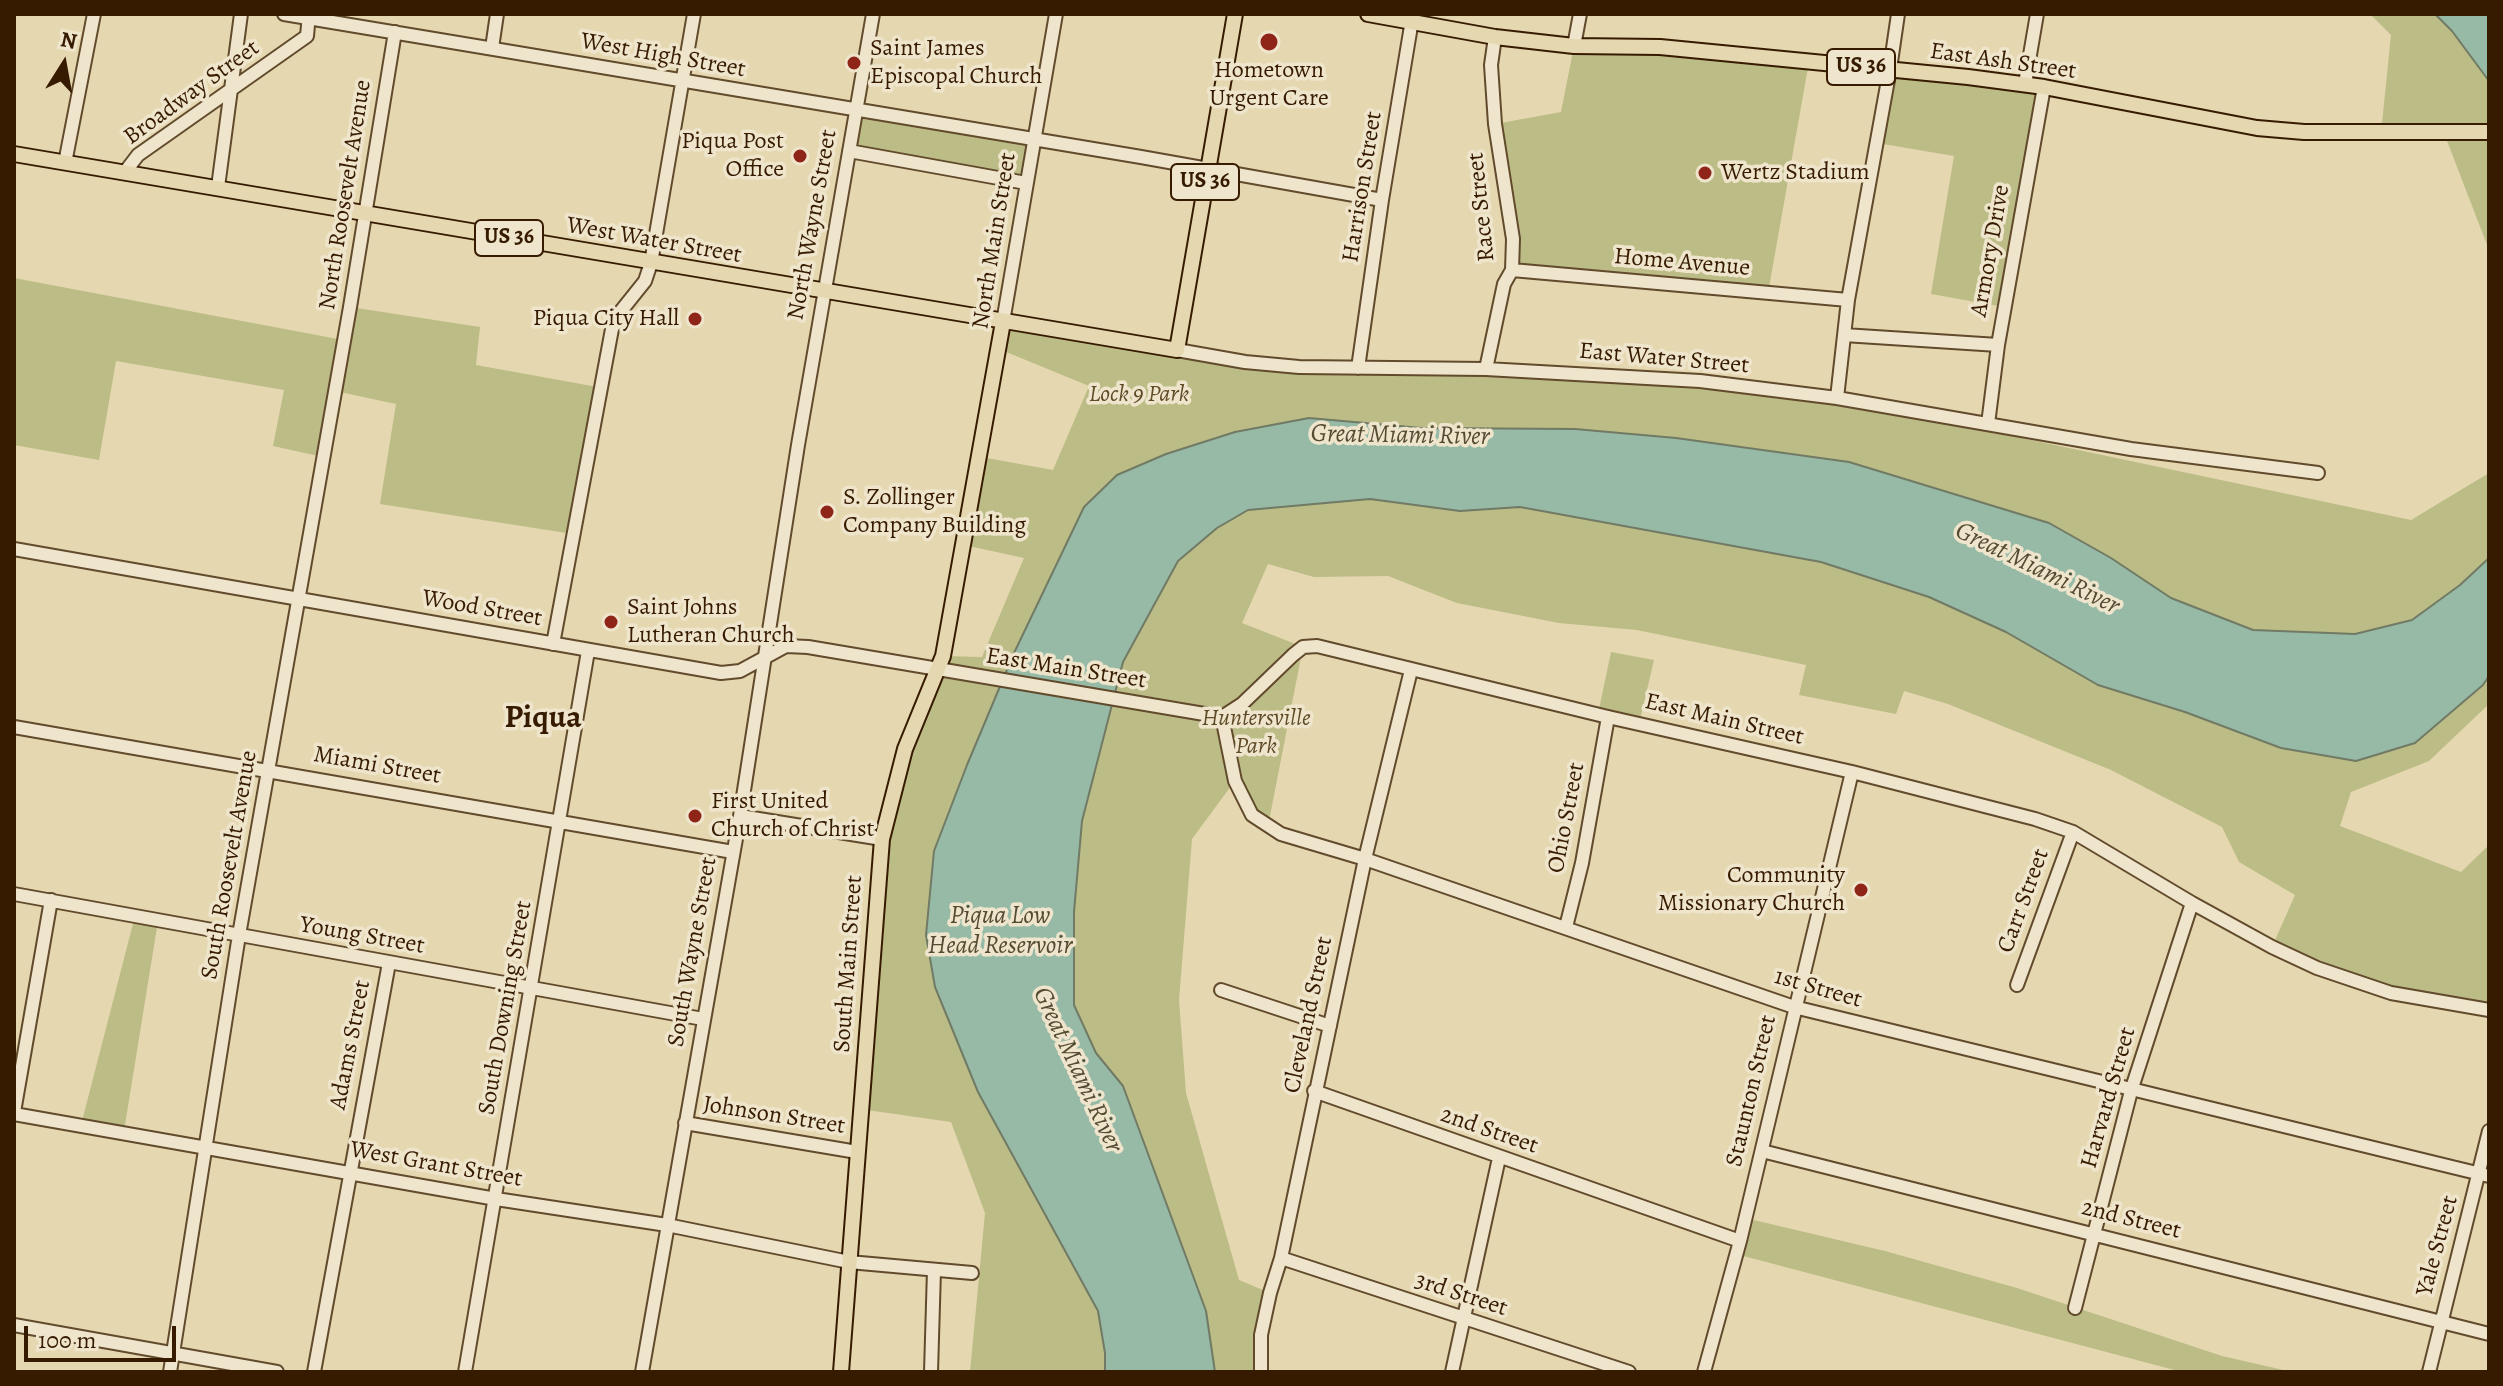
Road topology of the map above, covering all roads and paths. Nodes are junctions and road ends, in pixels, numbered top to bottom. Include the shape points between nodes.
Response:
1 (94, 14) edge
2 (241, 14) edge
3 (284, 14) edge
4 (497, 14) edge
5 (694, 14) edge
6 (873, 14) edge
7 (1056, 14) edge
8 (1235, 14) edge
9 (1368, 14) edge
10 (1580, 14) edge
11 (1898, 14) edge
12 (2037, 14) edge
13 (309, 16) edge
14 (1412, 17) edge
15 (395, 32) junction
16 (1495, 37) junction
17 (1574, 46) junction
18 (492, 48) junction
19 (1890, 69) junction
20 (682, 82) junction
21 (2025, 84) junction
22 (2044, 87) junction
23 (230, 93) junction
24 (856, 110) junction
25 (2489, 132) edge
26 (1034, 139) junction
27 (849, 151) junction
28 (14, 154) edge
29 (65, 163) junction
30 (1208, 170) junction
31 (125, 172) junction
32 (1026, 183) junction
33 (218, 187) junction
34 (1382, 200) junction
35 (365, 213) junction
36 (651, 263) junction
37 (1512, 270) junction
38 (824, 293) junction
39 (1848, 300) junction
40 (1003, 322) junction
41 (1844, 335) junction
42 (1998, 345) junction
43 (1177, 350) junction
44 (339, 365) joint
45 (1358, 368) junction
46 (1486, 369) junction
47 (1837, 398) junction
48 (1988, 424) junction
49 (798, 445) joint
50 (2318, 473) dead end
51 (978, 476) joint
52 (14, 549) edge
53 (297, 599) junction
54 (553, 644) junction
55 (588, 651) junction
56 (765, 657) junction
57 (938, 670) junction
58 (1411, 670) junction
59 (1222, 717) junction
60 (1608, 717) junction
61 (14, 727) edge
62 (269, 770) junction
63 (1852, 772) junction
64 (740, 816) junction
65 (561, 820) junction
66 (2073, 832) junction
67 (882, 839) junction
68 (733, 852) junction
69 (1365, 859) junction
70 (14, 894) edge
71 (51, 900) junction
72 (2192, 903) junction
73 (1566, 927) junction
74 (239, 935) junction
75 (389, 963) junction
76 (2017, 985) dead end
77 (532, 988) junction
78 (1221, 990) dead end
79 (1794, 1007) junction
80 (2489, 1010) edge
81 (703, 1019) junction
82 (1330, 1026) junction
83 (1314, 1091) junction
84 (2131, 1091) junction
85 (14, 1113) edge
86 (685, 1123) junction
87 (2489, 1131) edge
88 (208, 1148) junction
89 (1762, 1151) junction
90 (857, 1152) junction
91 (1499, 1158) junction
92 (350, 1173) junction
93 (2484, 1175) edge
94 (496, 1199) junction
95 (667, 1225) junction
96 (2095, 1233) junction
97 (1740, 1241) junction
98 (1281, 1258) junction
99 (849, 1262) junction
100 (934, 1270) junction
101 (972, 1273) dead end
102 (2075, 1308) dead end
103 (1464, 1319) junction
104 (2440, 1321) junction
105 (14, 1325) edge
106 (2489, 1334) edge
107 (173, 1353) junction
108 (170, 1372) edge
109 (277, 1372) edge
110 (314, 1372) edge
111 (465, 1372) edge
112 (642, 1372) edge
113 (841, 1372) edge
114 (931, 1372) edge
115 (1261, 1372) edge
116 (1452, 1372) edge
117 (1629, 1372) edge
118 (1704, 1372) edge
119 (2429, 1372) edge

1 - 29 street
2 - 23 street
3 - 13 street, West High Street
4 - 18 street
5 - 20 street
6 - 24 street, North Wayne Street
7 - 26 street, North Main Street
8 - 30 main road, US 36
9 - 14 main road, East Ash Street / US 36
10 - 17 street
11 - 19 street
12 - 21 street
13 - 15 street, West High Street
13 - 23 street, Broadway Street via 307,36
14 - 16 main road, East Ash Street / US 36
14 - 34 street, Harrison Street
15 - 18 street, West High Street
15 - 35 street, North Roosevelt Avenue
16 - 17 main road, East Ash Street / US 36
16 - 37 street, Race Street via 1493,109 1513,239
17 - 19 main road, East Ash Street / US 36 via 1660,47
18 - 20 street, West High Street
19 - 21 main road, East Ash Street / US 36
19 - 39 street
20 - 24 street, West High Street
20 - 36 street
21 - 22 main road, East Ash Street / US 36
22 - 25 main road, East Ash Street / US 36 via 2257,128
22 - 42 street, Armory Drive
23 - 31 street, Broadway Street via 138,155
23 - 33 street
24 - 26 street, West High Street
24 - 27 street, North Wayne Street
26 - 30 street, West High Street
26 - 32 street, North Main Street
27 - 32 street
27 - 38 street, North Wayne Street
28 - 29 main road, West Water Street / US 36
29 - 31 main road, West Water Street / US 36
30 - 34 street, West High Street
30 - 43 main road, US 36
31 - 33 main road, West Water Street / US 36
32 - 40 street, North Main Street
33 - 35 main road, West Water Street / US 36
34 - 45 street, Harrison Street
35 - 36 main road, West Water Street / US 36
35 - 44 street, North Roosevelt Avenue
36 - 38 main road, West Water Street / US 36
36 - 54 street via 612,329
37 - 39 street, Home Avenue
37 - 46 street, Race Street via 1504,284
38 - 40 main road, West Water Street / US 36
38 - 49 street, North Wayne Street
39 - 41 street
40 - 43 main road, East Water Street / US 36
40 - 51 main road, North Main Street
41 - 42 street
41 - 47 street
42 - 48 street, Armory Drive
43 - 45 street, East Water Street via 1245,362
44 - 53 street, South Roosevelt Avenue
45 - 46 street, East Water Street
46 - 47 street, East Water Street via 1700,381
47 - 48 street, East Water Street
48 - 50 street, East Water Street
49 - 56 street, South Wayne Street
51 - 57 main road, South Main Street
52 - 53 street, Wood Street
53 - 54 street, Wood Street
53 - 62 street, South Roosevelt Avenue
54 - 55 street, Wood Street
55 - 56 street, Wood Street via 721,673 740,671
55 - 65 street, South Downing Street
56 - 57 street, Wood Street via 786,646 808,647
56 - 64 street, South Wayne Street
57 - 59 street, East Main Street
57 - 67 main road, South Main Street via 905,749
58 - 59 street, East Main Street via 1303,647
58 - 60 street, East Main Street
58 - 69 street, Cleveland Street
59 - 69 street, 1st Street via 1235,781 1252,815 1281,834
60 - 63 street, East Main Street
60 - 73 street, Ohio Street
61 - 62 street, Miami Street
62 - 65 street, Miami Street
62 - 74 street, South Roosevelt Avenue
63 - 66 street, East Main Street
63 - 79 street, Staunton Street
64 - 67 street
64 - 68 street, South Wayne Street
65 - 68 street, Miami Street
65 - 77 street, South Downing Street
66 - 72 street, East Main Street
66 - 76 street, Carr Street
67 - 90 main road, South Main Street
68 - 81 street, South Wayne Street
69 - 73 street, 1st Street
69 - 82 street, Cleveland Street
70 - 71 street, Young Street
71 - 74 street, Young Street
71 - 85 street
72 - 80 street, East Main Street via 2317,968 2391,993
72 - 84 street, Harvard Street
73 - 79 street, 1st Street
74 - 75 street, Young Street
74 - 88 street, South Roosevelt Avenue
75 - 77 street, Young Street
75 - 92 street, Adams Street
77 - 81 street, Young Street
77 - 94 street, South Downing Street
78 - 82 street
79 - 84 street, 1st Street
79 - 89 street, Staunton Street
81 - 86 street, South Wayne Street
82 - 83 street, Cleveland Street
83 - 91 street, 2nd Street
83 - 98 street, Cleveland Street
84 - 93 street, 1st Street
84 - 96 street, Harvard Street
85 - 88 street, West Grant Street
86 - 90 street, Johnson Street
86 - 95 street, South Wayne Street
87 - 93 street, Yale Street
88 - 92 street, West Grant Street
88 - 107 street, South Roosevelt Avenue
89 - 96 street, 2nd Street
89 - 97 street, Staunton Street
90 - 99 main road, South Main Street
91 - 97 street, 2nd Street
91 - 103 street
92 - 94 street, West Grant Street
92 - 110 street, Adams Street
93 - 104 street, Yale Street
94 - 95 street, West Grant Street
94 - 111 street, South Downing Street
95 - 99 street, West Grant Street
95 - 112 street, South Wayne Street
96 - 102 street, Harvard Street
96 - 104 street, 2nd Street
97 - 118 street, Staunton Street
98 - 103 street, 3rd Street
98 - 115 street, Cleveland Street via 1261,1335
99 - 100 street, West Grant Street
99 - 113 main road, South Main Street
100 - 101 street, West Grant Street
100 - 114 street
103 - 116 street
103 - 117 street, 3rd Street
104 - 106 street, 2nd Street
104 - 119 street, Yale Street
105 - 107 street
107 - 108 street, South Roosevelt Avenue
107 - 109 street

